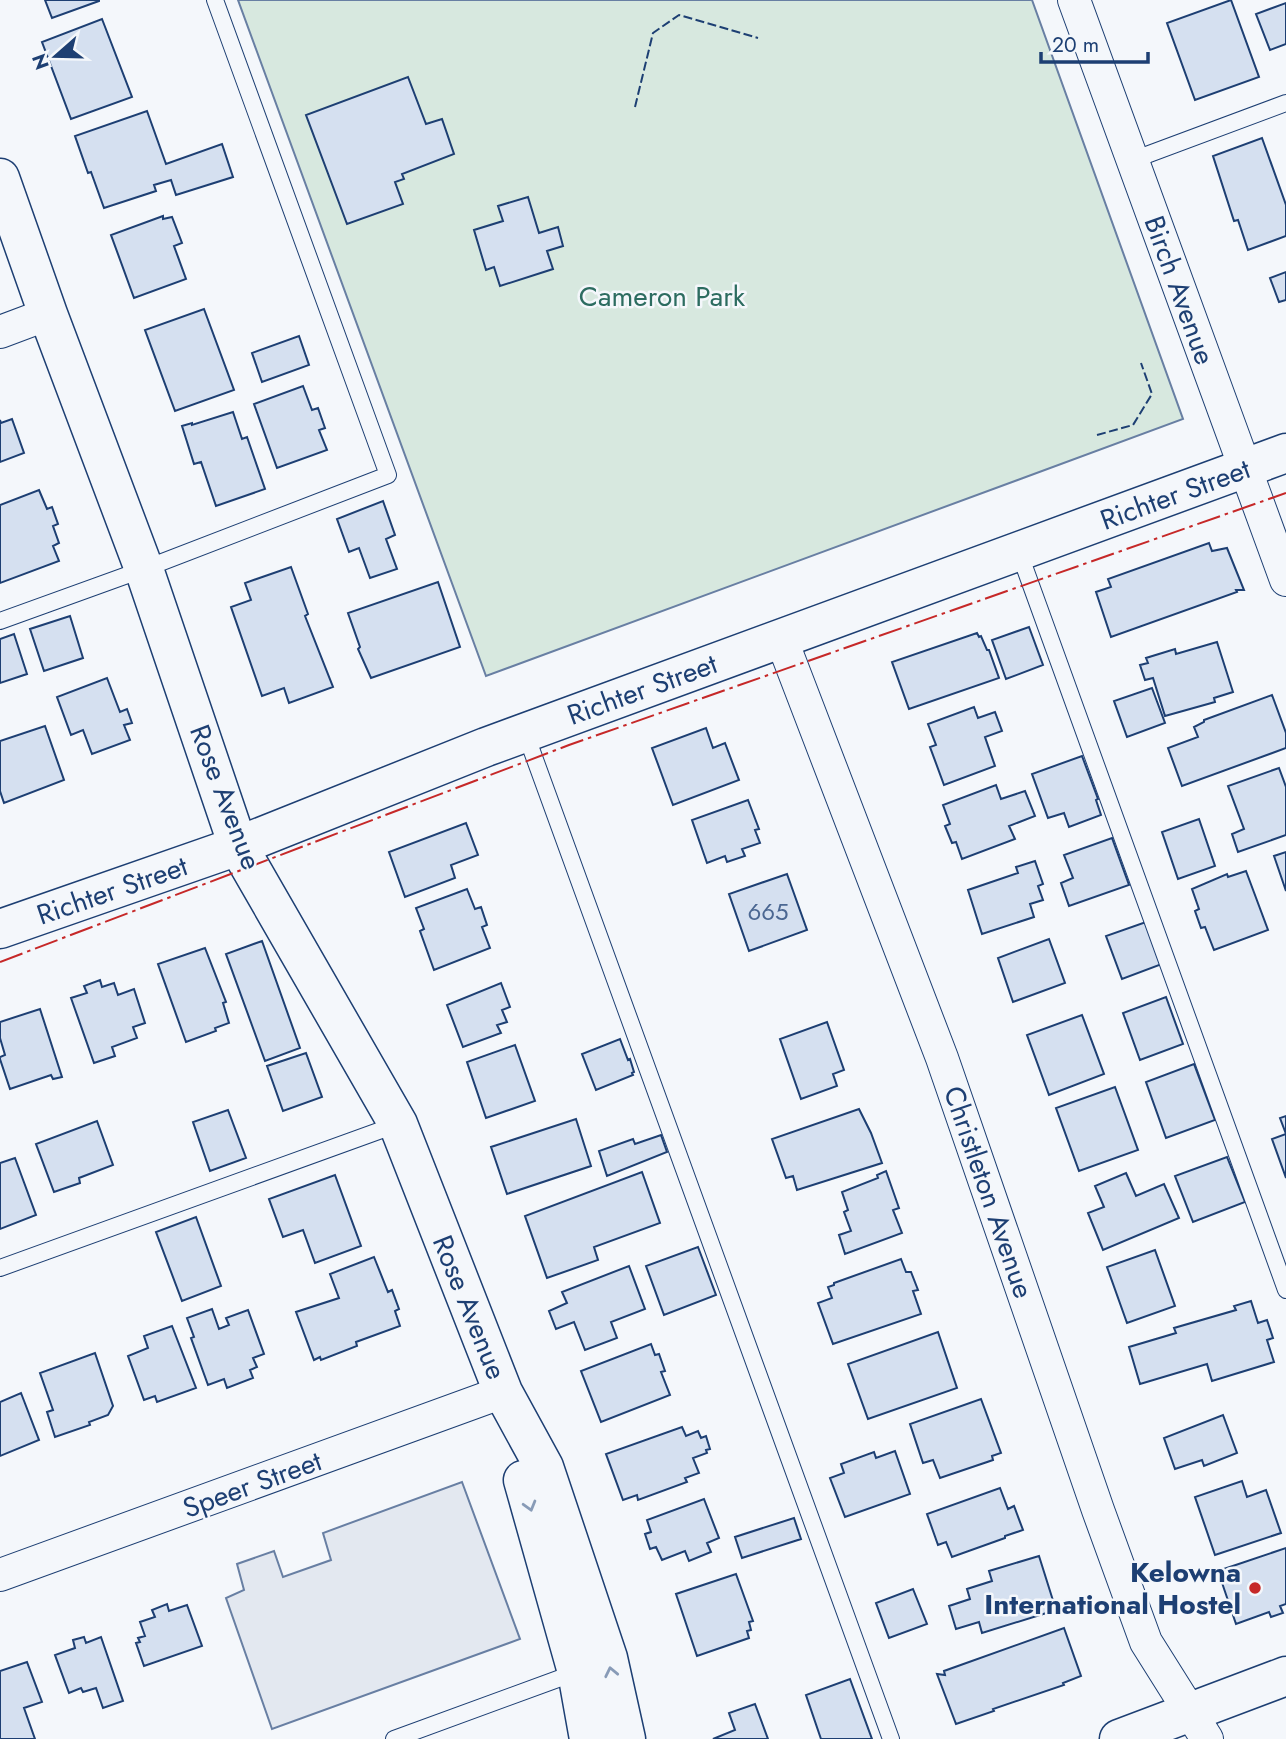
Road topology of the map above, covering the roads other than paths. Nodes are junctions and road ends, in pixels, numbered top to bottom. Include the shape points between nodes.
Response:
1 (215, 0) edge
2 (1074, 0) edge
3 (1286, 103) edge
4 (1133, 160) junction
5 (0, 178) edge
6 (48, 314) junction
7 (0, 332) edge
8 (1286, 453) edge
9 (1245, 468) junction
10 (1018, 551) junction
11 (144, 569) junction
12 (1286, 580) edge
13 (0, 621) edge
14 (781, 638) junction
15 (525, 732) junction
16 (238, 846) junction
17 (0, 929) edge
18 (398, 1124) junction
19 (0, 1268) edge
20 (1286, 1290) edge
21 (503, 1392) junction
22 (0, 1575) edge
23 (577, 1672) junction
24 (1286, 1676) edge
25 (1198, 1726) edge
26 (394, 1739) edge
27 (589, 1739) edge
28 (626, 1739) edge
29 (891, 1739) edge
30 (1119, 1739) edge

1 - 11 lane via 388,475
2 - 4 street, Birch Avenue
3 - 4 lane
4 - 9 street, Birch Avenue
5 - 6 street, Rose Avenue
6 - 7 street
6 - 11 street, Rose Avenue
8 - 9 street, Richter Street
9 - 10 street, Richter Street
9 - 12 street, Birch Avenue
10 - 14 street, Richter Street
10 - 20 lane
11 - 13 lane
11 - 16 street, Rose Avenue
14 - 15 street, Richter Street
14 - 25 street, Christleton Avenue via 942,1058 1146,1642
15 - 16 street, Richter Street
15 - 29 lane
16 - 17 street, Richter Street
16 - 18 street, Rose Avenue
18 - 19 lane
18 - 21 street, Rose Avenue
21 - 22 street, Speer Street
21 -> 23 street, Rose Avenue
28 -> 21 street, Rose Avenue via 608,1658 544,1467
23 - 26 lane
23 - 27 street, Rose Avenue
24 - 25 street
25 - 30 street

